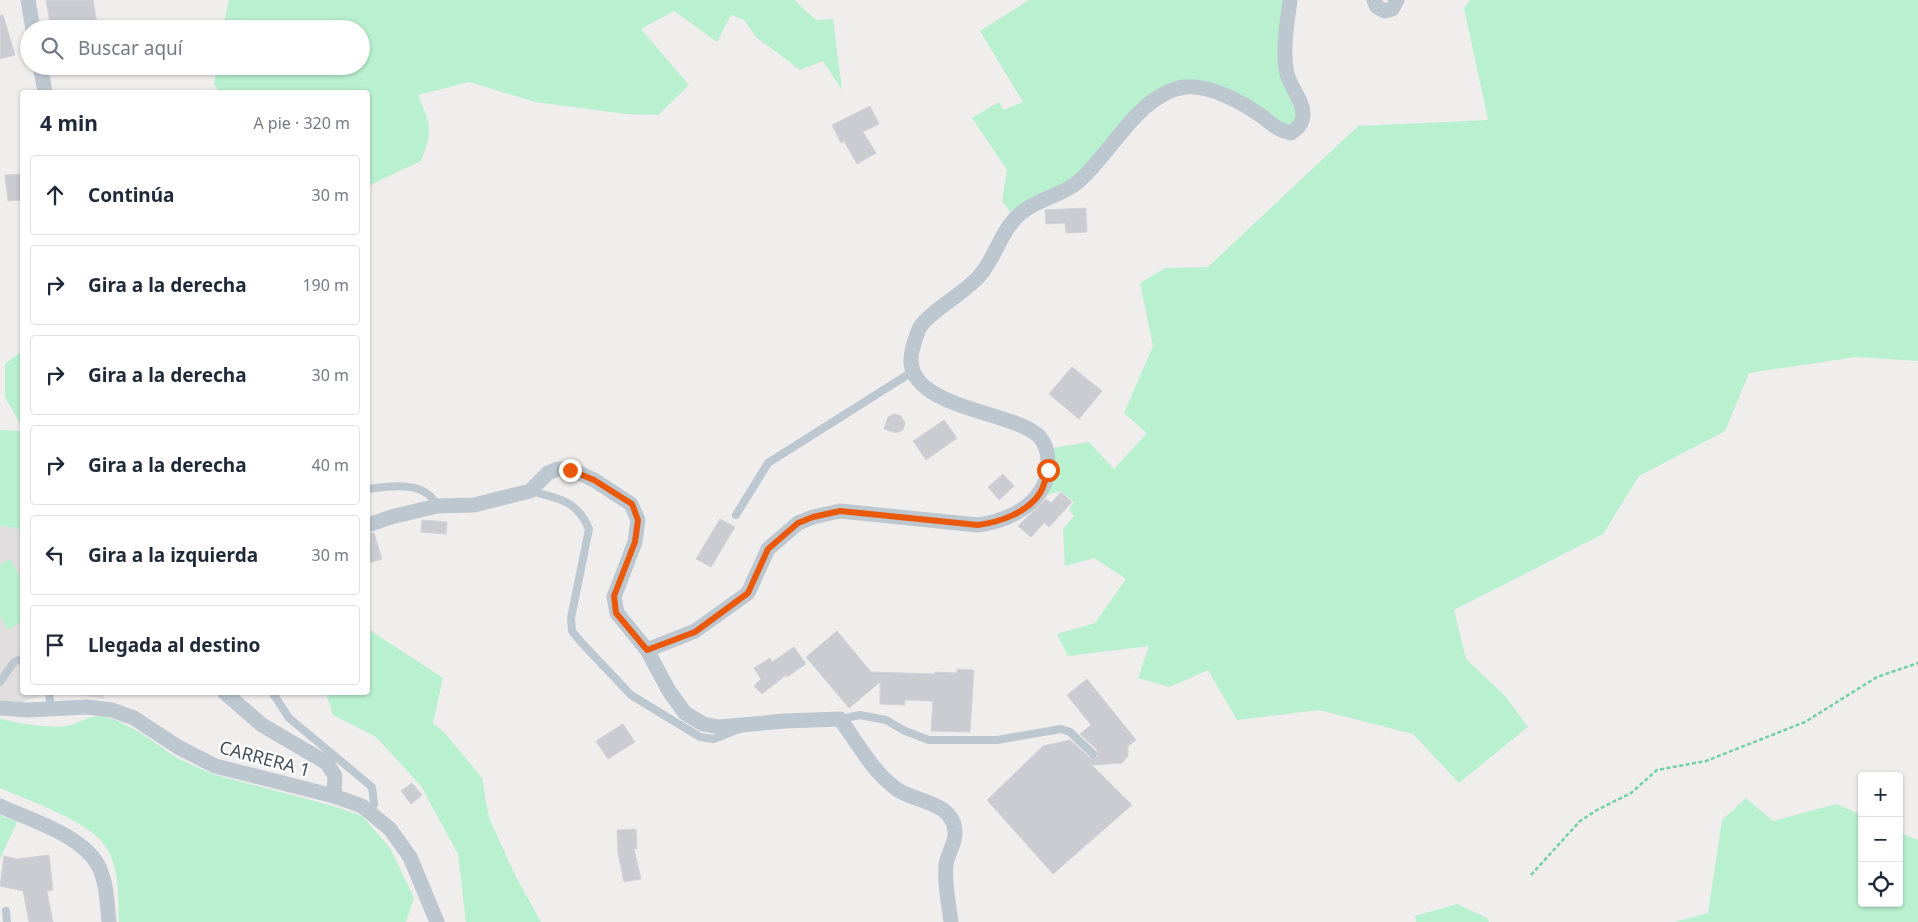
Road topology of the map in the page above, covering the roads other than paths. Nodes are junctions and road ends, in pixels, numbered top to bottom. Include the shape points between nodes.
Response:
1 (28, 0) edge
2 (1290, 0) edge
3 (1374, 0) edge
4 (1397, 0) edge
5 (31, 20) edge
6 (42, 75) edge
7 (45, 90) edge
8 (912, 372) junction
9 (370, 489) edge
10 (530, 491) junction
11 (438, 506) junction
12 (736, 515) dead end
13 (370, 524) edge
14 (647, 650) junction
15 (20, 660) edge
16 (0, 682) edge
17 (50, 695) edge
18 (227, 695) edge
19 (274, 695) edge
20 (0, 708) edge
21 (51, 709) junction
22 (840, 719) junction
23 (745, 726) junction
24 (1093, 754) dead end
25 (334, 796) junction
26 (0, 806) edge
27 (370, 812) junction
28 (6, 911) dead end
29 (7, 922) edge
30 (109, 922) edge
31 (437, 922) edge
32 (951, 922) edge

1 - 5 street
2 - 8 street via 1287,71 1291,88 1302,105 1300,126 1291,133 1282,131 1258,114 1199,86 1171,91 1145,107 1078,183 1021,212 1004,231 980,275 920,326 910,358
3 - 4 street via 1377,7 1385,11 1392,9
6 - 7 street
8 - 12 lane via 768,462
8 - 14 street via 940,398 1017,422 1038,434 1048,450 1048,470 1040,493 1001,522 978,525 840,511 798,523 768,549 748,593 695,632
9 - 11 lane via 418,489 434,497
10 - 11 street via 474,505
10 - 14 street via 548,473 558,469 570,470 594,480 632,504 638,520 635,542 614,596 616,613
10 - 23 lane via 561,498 574,506 589,529 571,618 572,631 580,641 631,695 700,737 714,739
11 - 13 street
14 - 23 street via 685,713 703,724
15 - 16 lane via 14,662
17 - 21 lane
18 - 25 street via 262,725 327,763 335,776
19 - 27 lane via 289,718 372,787 374,804
20 - 21 street, CARRERA 1
21 - 25 street, CARRERA 1 via 87,707 112,710 134,718 178,747 215,766
22 - 23 street
22 - 24 lane via 860,715 886,720 929,740 997,740 1061,729 1070,732
22 - 32 street via 883,777 908,796 942,808 951,819 955,832 946,864
25 - 27 street, CARRERA 1
26 - 30 street via 64,834 86,849 99,865
27 - 31 street, CARRERA 1 via 390,830 410,857
28 - 29 lane

